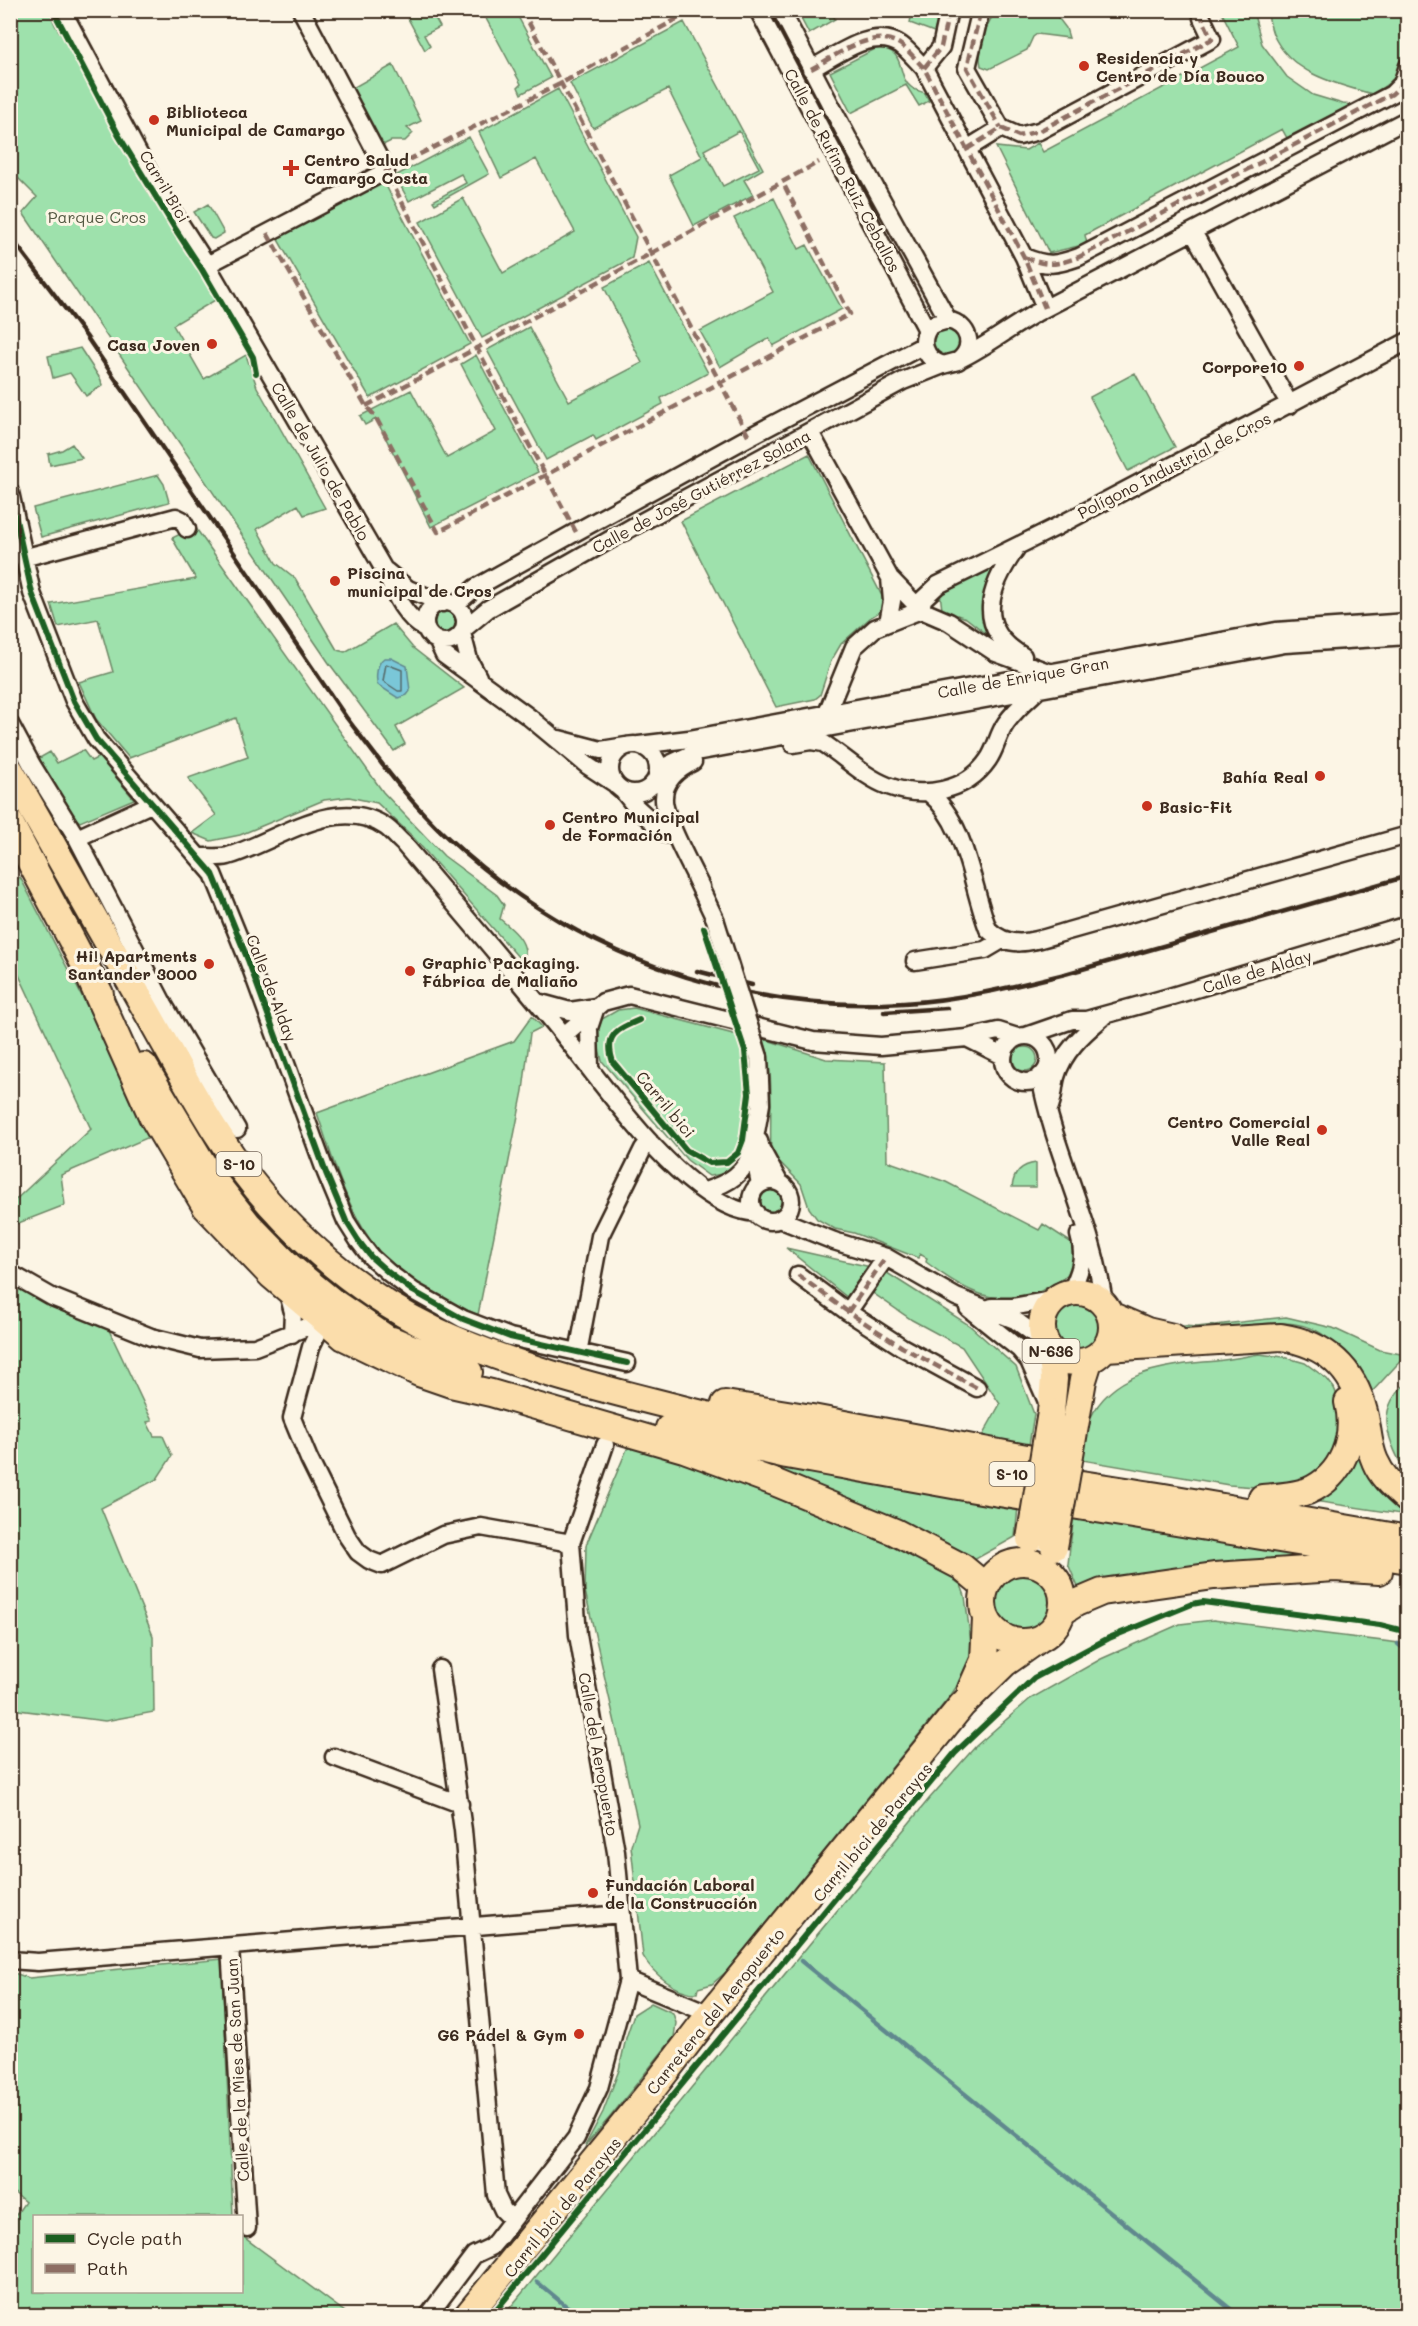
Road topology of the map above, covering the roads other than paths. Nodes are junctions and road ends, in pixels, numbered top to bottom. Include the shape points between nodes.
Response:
1 (62, 10) edge
2 (301, 10) edge
3 (758, 10) edge
4 (781, 10) edge
5 (949, 10) edge
6 (981, 13) dead end
7 (1202, 18) dead end
8 (1407, 66) edge
9 (924, 68) junction
10 (811, 69) junction
11 (1407, 119) edge
12 (1001, 128) junction
13 (967, 150) junction
14 (1193, 232) junction
15 (1024, 257) junction
16 (207, 265) junction
17 (1045, 308) junction
18 (948, 320) junction
19 (1001, 333) junction
20 (925, 337) junction
21 (968, 337) junction
22 (1407, 342) edge
23 (962, 358) junction
24 (943, 364) junction
25 (1290, 405) junction
26 (810, 432) junction
27 (10, 492) edge
28 (187, 529) dead end
29 (1019, 546) junction
30 (23, 558) junction
31 (383, 568) junction
32 (895, 583) junction
33 (938, 585) junction
34 (448, 604) junction
35 (921, 610) junction
36 (1407, 621) edge
37 (888, 623) junction
38 (463, 630) junction
39 (432, 634) junction
40 (1407, 636) edge
41 (1051, 673) junction
42 (479, 680) junction
43 (1039, 690) junction
44 (827, 713) junction
45 (10, 724) edge
46 (558, 739) junction
47 (633, 746) junction
48 (10, 770) edge
49 (656, 777) junction
50 (957, 785) junction
51 (619, 787) junction
52 (928, 792) junction
53 (151, 804) junction
54 (10, 823) edge
55 (956, 824) junction
56 (666, 834) junction
57 (1407, 836) edge
58 (77, 838) junction
59 (200, 857) junction
60 (701, 887) junction
61 (1407, 925) edge
62 (1002, 940) junction
63 (915, 961) dead end
64 (91, 980) junction
65 (537, 1002) junction
66 (596, 1007) junction
67 (1106, 1015) junction
68 (1086, 1020) junction
69 (564, 1035) junction
70 (1022, 1037) junction
71 (967, 1038) junction
72 (1003, 1056) junction
73 (1049, 1058) junction
74 (590, 1067) junction
75 (1033, 1079) junction
76 (1048, 1113) junction
77 (757, 1128) junction
78 (237, 1129) dead end
79 (649, 1141) junction
80 (753, 1149) junction
81 (1062, 1161) junction
82 (779, 1182) junction
83 (756, 1190) junction
84 (705, 1191) junction
85 (791, 1204) junction
86 (756, 1214) junction
87 (779, 1219) junction
88 (823, 1237) junction
89 (886, 1257) junction
90 (10, 1273) edge
91 (798, 1275) dead end
92 (286, 1288) junction
93 (1063, 1296) junction
94 (956, 1298) junction
95 (978, 1307) junction
96 (1107, 1309) junction
97 (848, 1311) junction
98 (321, 1326) junction
99 (292, 1334) junction
100 (392, 1340) junction
101 (1197, 1342) junction
102 (1048, 1347) junction
103 (1317, 1348) junction
104 (578, 1353) junction
105 (1098, 1354) junction
106 (627, 1363) dead end
107 (977, 1388) dead end
108 (491, 1393) junction
109 (620, 1393) junction
110 (1051, 1412) junction
111 (605, 1445) dead end
112 (1262, 1498) junction
113 (1407, 1500) edge
114 (1407, 1521) edge
115 (1407, 1539) edge
116 (571, 1543) junction
117 (1026, 1550) junction
118 (1407, 1560) edge
119 (1052, 1574) junction
120 (1407, 1576) edge
121 (986, 1587) junction
122 (1062, 1612) junction
123 (986, 1618) junction
124 (1042, 1637) junction
125 (440, 1669) dead end
126 (962, 1705) junction
127 (334, 1757) dead end
128 (460, 1804) junction
129 (622, 1914) junction
130 (472, 1926) junction
131 (230, 1947) junction
132 (10, 1960) edge
133 (628, 1980) junction
134 (710, 2014) junction
135 (512, 2219) junction
136 (247, 2228) dead end
137 (428, 2316) edge
138 (467, 2316) edge

1 - 16 street, Calle de Julio de Pablo via 156,186
2 - 16 street via 386,171
3 - 20 street, Calle de Rufino Ruiz Ceballos
4 - 10 street, Calle de Rufino Ruiz Ceballos
5 - 9 street via 941,47
6 - 12 street via 967,68
7 - 12 street via 1212,39 1039,131 1018,135
8 - 15 street via 1402,84 1392,93 1079,257 1057,264 1042,264
9 - 10 street via 901,45 875,38
9 - 13 street
10 - 18 street, Calle de Rufino Ruiz Ceballos
11 - 14 street
12 - 13 street
13 - 15 street
14 - 17 street
14 - 25 street
15 - 17 street
16 - 31 street, Calle de Julio de Pablo
17 - 19 street
18 - 20 street, Calle de José Gutiérrez Solana via 937,321
18 - 21 street via 961,325
19 - 21 street
19 - 23 street
20 - 24 street via 931,359
20 - 34 street, Calle de José Gutiérrez Solana
21 - 23 street
22 - 25 street, Polígono Industrial de Cros
23 - 24 street, Calle de José Gutiérrez Solana via 953,364
24 - 26 street, Calle de José Gutiérrez Solana via 903,381
25 - 29 street, Polígono Industrial de Cros
26 - 32 street
26 - 38 street, Calle de José Gutiérrez Solana via 488,609
27 - 30 street, Calle de Alday
28 - 30 street via 176,517
29 - 33 street, Polígono Industrial de Cros
29 - 41 street via 1003,567 992,596 994,630 1008,647
30 - 53 street, Calle de Alday via 32,593 74,701 96,739
31 - 34 street, Calle de Julio de Pablo via 408,589
31 - 39 street, Calle de Julio de Pablo via 398,601 418,625
32 - 33 street, Polígono Industrial de Cros via 916,589
32 - 35 street
32 - 37 street
33 - 35 street, Polígono Industrial de Cros via 923,599
34 - 38 street via 464,615
34 - 39 street via 430,609 426,621
35 - 37 street
35 - 41 street via 949,622 996,653
36 - 41 street, Calle de Enrique Gran via 1276,631
37 - 44 street via 875,628 854,647
38 - 39 street via 448,642
38 - 42 street, Calle de Julio de Pablo via 469,660
39 - 42 street, Calle de Julio de Pablo via 444,656
40 - 43 street, Calle de Enrique Gran via 1285,644
41 - 44 street, Calle de Enrique Gran
42 - 46 street, Calle de Julio de Pablo
43 - 49 street, Calle de Enrique Gran via 696,752
43 - 50 street via 1005,724 987,761
44 - 47 street, Calle de Enrique Gran
45 - 58 street
46 - 47 street, Calle de Julio de Pablo via 601,750
46 - 51 street, Calle de Julio de Pablo
47 - 49 street via 654,754
47 - 51 street via 619,750 611,762 611,777
48 - 109 highway, S-10 via 202,1109 269,1204 356,1284 432,1329 486,1352
49 - 51 street via 639,793
49 - 56 street, Calle de Julio de Pablo via 655,808
50 - 52 street
50 - 55 street
51 - 56 street, Calle de Julio de Pablo
52 - 55 street via 942,803
52 - 60 street, Calle de Julio de Pablo via 888,786 835,751 811,741 694,762 680,768 668,782 663,800
53 - 58 street
53 - 59 street, Calle de Alday
54 - 64 highway, S-10
55 - 62 street via 988,929
56 - 60 street, Calle de Julio de Pablo
57 - 62 street via 1024,943
58 - 78 street via 164,1005
59 - 65 street via 227,856 341,814 375,821 402,843
59 - 104 street, Calle de Alday via 224,899 326,1173 358,1240 389,1274 462,1319 510,1337
60 - 77 street, Calle de Julio de Pablo, bridge via 759,1057
61 - 67 street, Calle de Alday
62 - 63 street via 985,951
64 - 92 highway via 152,1116 196,1192 232,1236
64 - 100 highway, S-10 via 208,1173 248,1224 333,1302
65 - 66 street, Calle de Alday via 570,1011
65 - 69 street
66 - 69 street, Calle de Alday
66 - 71 street, Calle de Alday via 629,995 813,1041 881,1046
66 - 74 street via 589,1028
67 - 68 street, Calle de Alday
67 - 76 street, Calle de Alday via 1071,1047 1056,1077
68 - 70 street, Calle de Alday via 1072,1020
68 - 73 street, Calle de Alday via 1071,1030
69 - 74 street
70 - 71 street, Calle de Alday via 998,1031
70 - 72 street via 1008,1045
70 - 73 street via 1033,1037 1044,1045
71 - 72 street
72 - 75 street via 1006,1071 1012,1077
73 - 75 street via 1045,1071
74 - 79 street
75 - 76 street
76 - 81 street
77 - 80 street, Calle de Julio de Pablo
77 - 82 street, Calle de Julio de Pablo via 761,1149
79 - 84 street
79 - 104 street via 600,1236
80 - 83 street, Calle de Julio de Pablo
80 - 84 street, Calle de Julio de Pablo via 734,1178
81 - 93 street via 1070,1207 1083,1247 1081,1270
81 - 96 street via 1082,1214
82 - 83 street via 769,1181
82 - 85 street via 789,1191
83 - 84 street via 737,1196
83 - 86 street via 752,1208
84 - 86 street via 735,1209
85 - 87 street
85 - 88 street
86 - 87 street via 767,1220
87 - 88 street
88 - 89 street
89 - 94 street
89 - 97 street
90 - 99 street via 52,1297 176,1344 200,1349 255,1347
91 - 97 street
92 - 98 highway
92 - 99 street via 293,1311
93 - 95 street via 1012,1307
93 - 96 highway via 1085,1293
93 - 102 highway, N-636 via 1043,1318
94 - 95 street
94 - 110 street via 1019,1349 1029,1361
95 - 102 street via 1015,1320
96 - 101 highway via 1147,1331
96 - 105 highway, N-636 via 1112,1332
97 - 107 street via 902,1347
98 - 99 street
98 - 108 highway via 419,1373
98 - 116 street via 292,1418 358,1552 382,1564 443,1535 481,1527
100 - 108 highway via 422,1363
100 - 118 highway, S-10 via 444,1363 558,1401 722,1441 975,1489
101 - 103 highway via 1281,1337
101 - 105 highway
102 - 105 highway, N-636 via 1066,1361 1081,1363
102 - 110 highway, N-636 via 1054,1379
103 - 112 highway via 1335,1370 1347,1395 1352,1429 1345,1456 1328,1478 1309,1490
103 - 113 highway via 1335,1360 1354,1382 1374,1460
104 - 106 street, Calle de Alday
105 - 119 highway, N-636, bridge via 1083,1380
108 - 121 highway via 684,1449 774,1482 895,1532 962,1567
109 - 112 highway via 656,1392
109 - 115 highway, S-10 via 790,1435
110 - 117 highway, N-636, bridge
111 - 116 street, Calle del Aeropuerto
112 - 114 highway
116 - 129 street, Calle del Aeropuerto via 578,1635 605,1781
117 - 119 highway
117 - 121 highway via 1013,1564 997,1572
119 - 122 highway, N-636 via 1061,1592
120 - 122 highway via 1335,1568 1214,1576 1102,1592
121 - 123 highway
122 - 124 highway
123 - 124 highway via 1010,1640 1026,1642
123 - 126 highway, Carretera del Aeropuerto via 984,1660
124 - 126 highway, Carretera del Aeropuerto via 1005,1663
125 - 128 street
126 - 134 highway, Carretera del Aeropuerto
127 - 128 street
128 - 130 street
129 - 130 street, Calle de la Mies de San Juan
129 - 133 street, Calle del Aeropuerto
130 - 131 street, Calle de la Mies de San Juan
130 - 135 street via 496,2195
131 - 132 street, Calle de la Mies de San Juan via 38,1962
131 - 136 street, Calle de la Mies de San Juan
133 - 134 street
133 - 135 street via 599,2088 576,2138
134 - 138 highway, Carretera del Aeropuerto
135 - 137 street via 491,2247 474,2255

